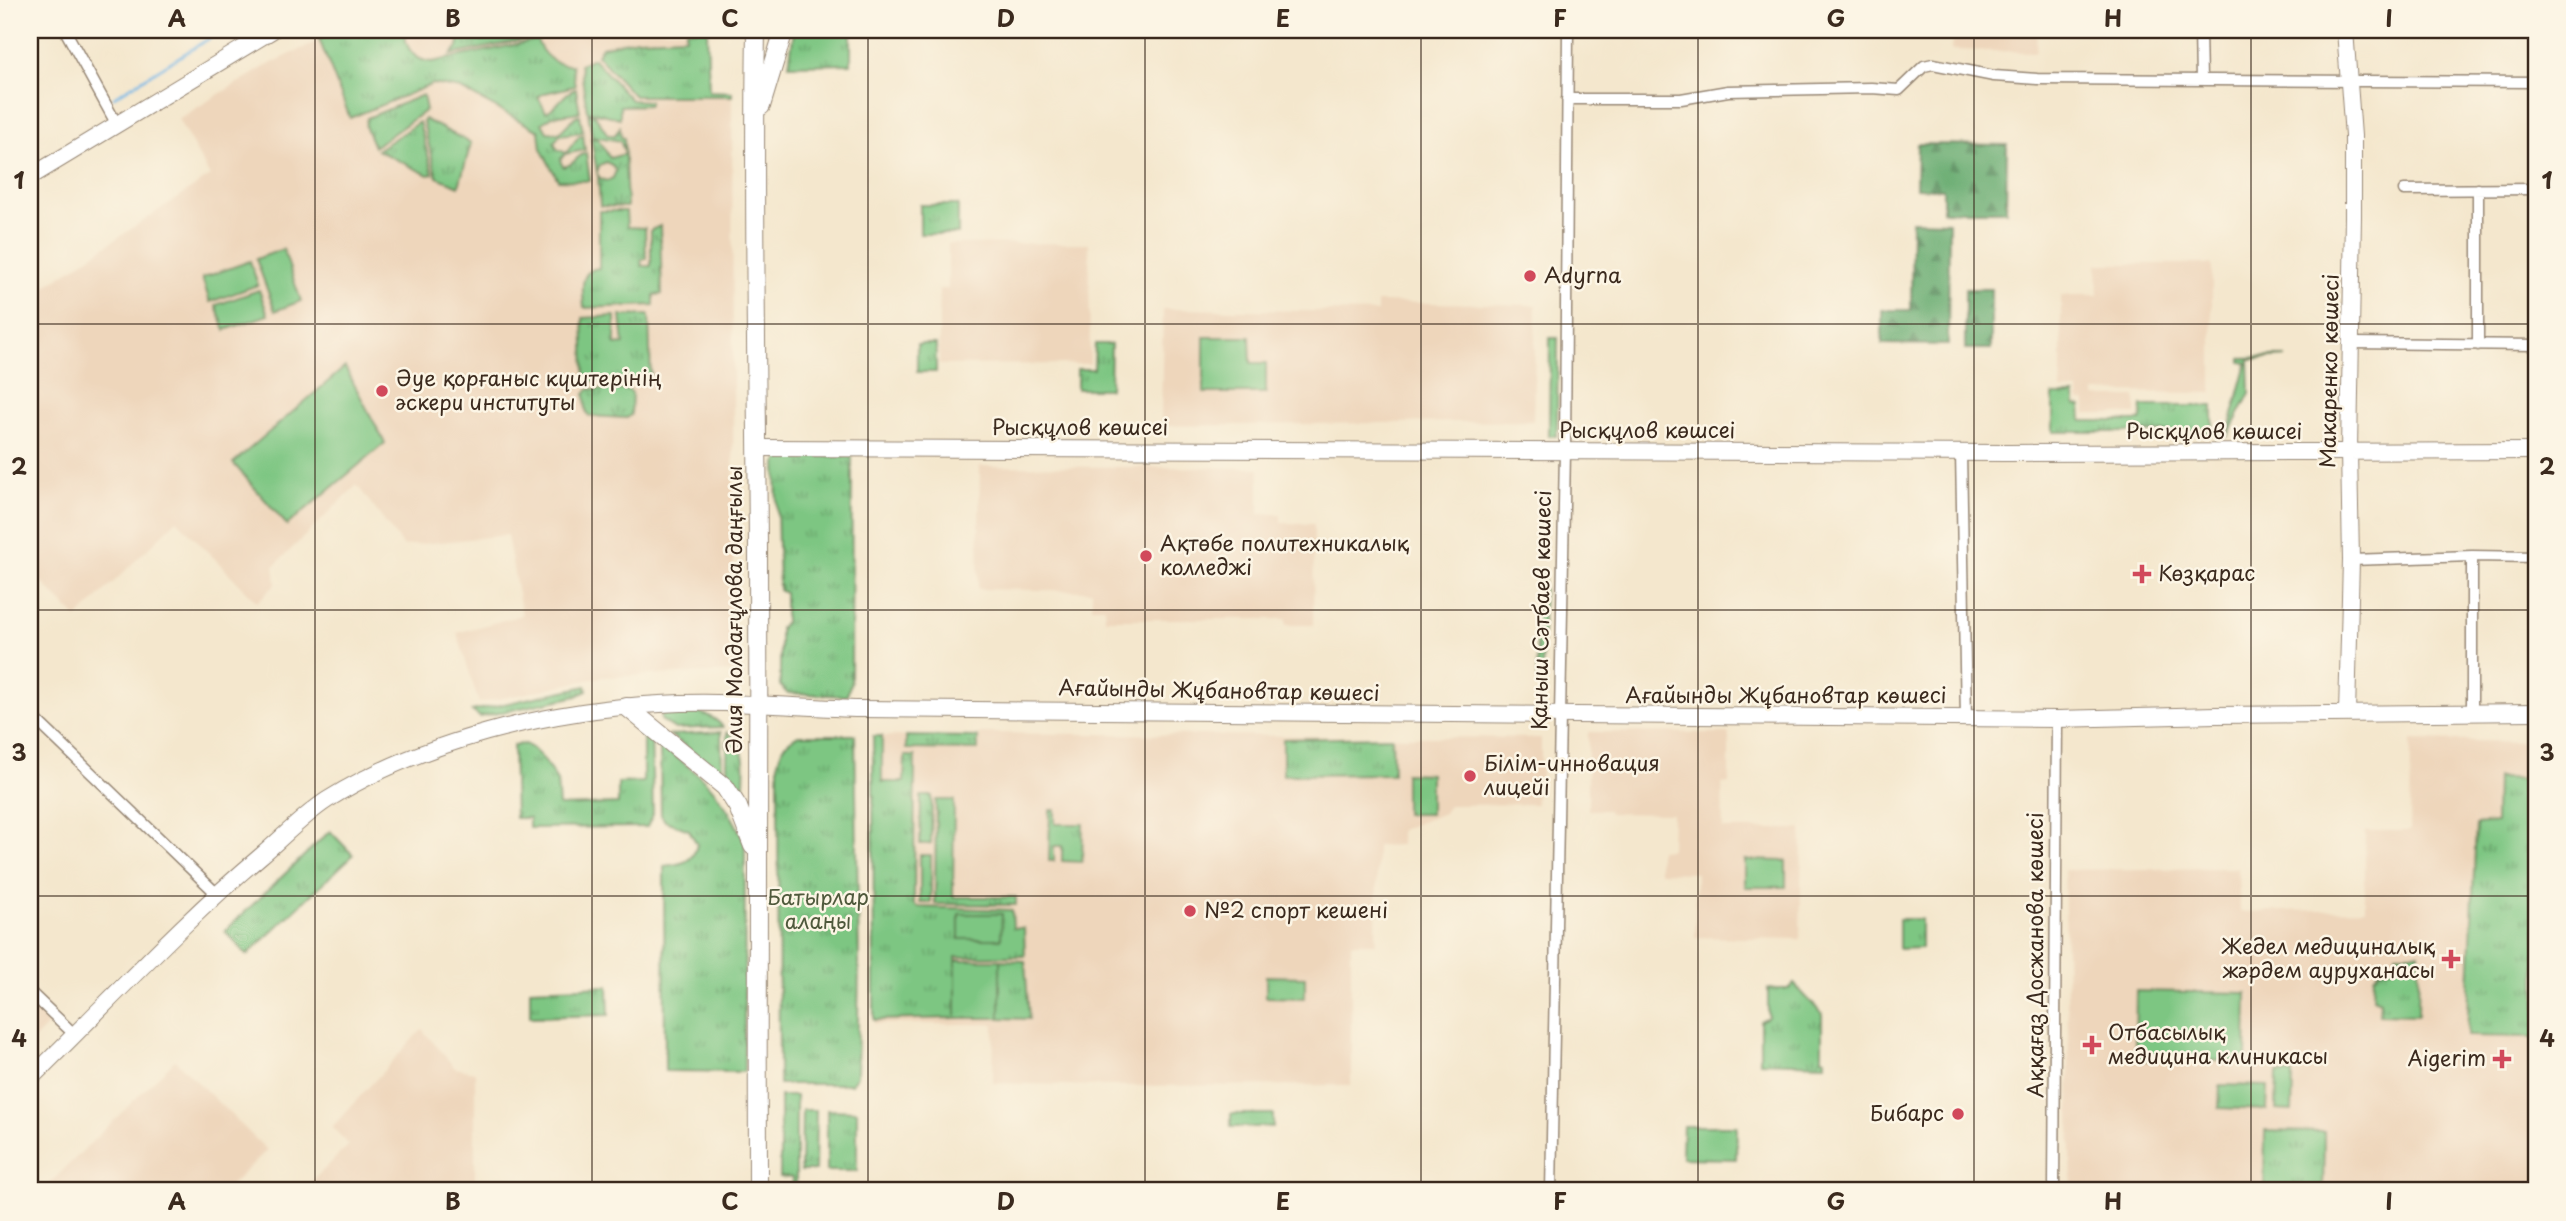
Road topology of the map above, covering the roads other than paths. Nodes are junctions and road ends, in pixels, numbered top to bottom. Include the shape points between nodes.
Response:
1 (65, 30) edge
2 (273, 30) edge
3 (747, 30) edge
4 (756, 30) edge
5 (784, 30) edge
6 (1568, 30) edge
7 (2200, 30) edge
8 (2345, 30) edge
9 (2201, 80) junction
10 (2349, 80) junction
11 (2536, 82) edge
12 (755, 96) junction
13 (1567, 99) junction
14 (116, 123) junction
15 (755, 130) junction
16 (30, 177) edge
17 (2478, 189) junction
18 (2536, 189) edge
19 (2404, 190) dead end
20 (2352, 343) junction
21 (2479, 345) junction
22 (2536, 345) edge
23 (757, 448) junction
24 (2349, 451) junction
25 (2536, 451) edge
26 (1565, 452) junction
27 (1961, 453) junction
28 (2472, 556) junction
29 (2536, 557) edge
30 (2351, 560) junction
31 (758, 706) junction
32 (626, 707) junction
33 (2472, 711) junction
34 (2536, 712) edge
35 (30, 714) edge
36 (2347, 714) junction
37 (1559, 715) junction
38 (1966, 718) junction
39 (2057, 719) junction
40 (756, 854) junction
41 (216, 893) junction
42 (30, 992) edge
43 (75, 1035) junction
44 (30, 1079) edge
45 (758, 1191) edge
46 (1551, 1191) edge
47 (2054, 1191) edge

1 - 14 street
2 - 14 street
3 - 12 main road
4 - 12 main road, Әлия Молдағұлова даңғылы
5 - 15 main road
6 - 13 street, Қаныш Сәтбаев көшесі
7 - 9 street
8 - 10 street, Макаренко көшесі
9 - 10 street
9 - 13 street via 2015,78 1933,64 1924,66 1899,89
10 - 11 street
10 - 20 street, Макаренко көшесі
12 - 15 main road, Әлия Молдағұлова даңғылы
13 - 26 street, Қаныш Сәтбаев көшесі
14 - 16 street
15 - 23 main road, Әлия Молдағұлова даңғылы
17 - 18 street
17 - 19 street
17 - 21 street
20 - 21 street
20 - 24 street, Макаренко көшесі
21 - 22 street
23 - 26 street, Рысқұлов көшсеі
23 - 31 main road, Әлия Молдағұлова даңғылы
24 - 25 street, Рысқұлов көшсеі
24 - 27 street, Рысқұлов көшсеі
24 - 30 street, Макаренко көшесі
26 - 27 street, Рысқұлов көшсеі
26 - 37 street, Қаныш Сәтбаев көшесі
27 - 38 street
28 - 29 street
28 - 30 street
28 - 33 street
30 - 36 street, Макаренко көшесі
31 - 32 street, Ағайынды Жұбановтар көшесі via 691,703
31 - 37 street, Ағайынды Жұбановтар көшесі
31 - 40 main road, Әлия Молдағұлова даңғылы
32 - 40 main road via 725,787
32 - 41 street, Ағайынды Жұбановтар көшесі via 500,729 427,750 325,801
33 - 34 street, Ағайынды Жұбановтар көшесі
33 - 36 street, Ағайынды Жұбановтар көшесі
35 - 41 street
36 - 39 street, Ағайынды Жұбановтар көшесі
37 - 38 street, Ағайынды Жұбановтар көшесі
37 - 46 street, Қаныш Сәтбаев көшесі
38 - 39 street, Ағайынды Жұбановтар көшесі
39 - 47 street, Аққағаз Досжанова көшесі
40 - 45 main road, Әлия Молдағұлова даңғылы
41 - 43 street, Ағайынды Жұбановтар көшесі
42 - 43 street
43 - 44 street, Ағайынды Жұбановтар көшесі

